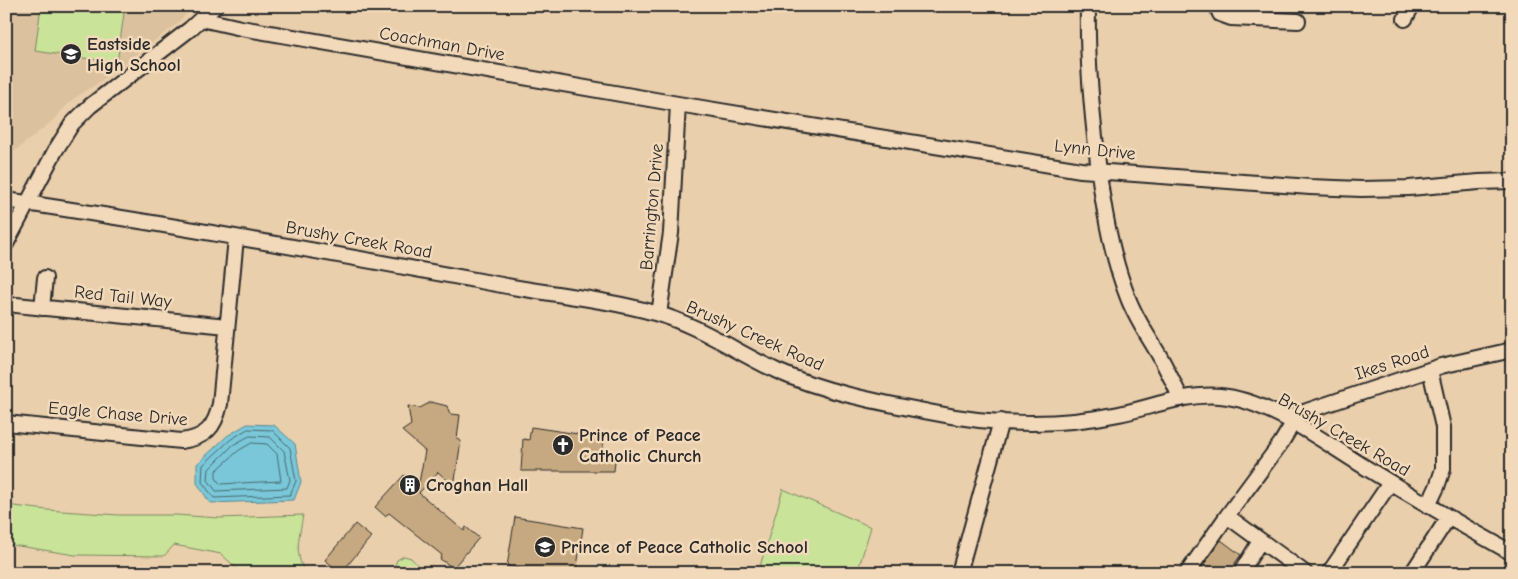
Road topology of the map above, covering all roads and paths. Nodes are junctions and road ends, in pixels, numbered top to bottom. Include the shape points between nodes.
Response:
1 (215, 6) edge
2 (1088, 6) edge
3 (1217, 6) edge
4 (1412, 6) edge
5 (1242, 12) edge
6 (201, 19) junction
7 (1405, 19) dead end
8 (1298, 21) dead end
9 (678, 104) junction
10 (1099, 171) junction
11 (1512, 181) edge
12 (6, 200) edge
13 (26, 203) junction
14 (236, 238) junction
15 (6, 244) edge
16 (45, 278) dead end
17 (16, 305) dead end
18 (42, 308) junction
19 (659, 314) junction
20 (227, 326) junction
21 (1512, 350) edge
22 (1430, 370) junction
23 (1181, 399) junction
24 (1290, 421) junction
25 (1001, 422) junction
26 (6, 423) edge
27 (1390, 483) junction
28 (1428, 506) junction
29 (1227, 516) junction
30 (1448, 518) junction
31 (1260, 541) junction
32 (1512, 553) edge
33 (1243, 569) dead end
34 (962, 572) edge
35 (1187, 573) edge
36 (1305, 573) edge
37 (1329, 573) edge
38 (1412, 573) edge

1 - 6 street
2 - 10 street via 1088,62
3 - 5 street via 1224,16
4 - 7 street
5 - 8 street
6 - 9 street, Coachman Drive
6 - 13 street via 90,106 72,124
9 - 10 street, Lynn Drive
9 - 19 street, Barrington Drive via 671,233
10 - 11 street, Lynn Drive via 1361,189
10 - 23 street via 1112,243 1128,299
12 - 13 street, Brushy Creek Road
13 - 14 street, Brushy Creek Road
13 - 15 street
14 - 19 street, Brushy Creek Road
14 - 20 street, Eagle Chase Drive
16 - 18 street
17 - 18 street, Red Tail Way
18 - 20 street, Red Tail Way
19 - 25 street, Brushy Creek Road via 694,327 772,369 814,385 933,413
20 - 26 street, Eagle Chase Drive via 217,419 200,437 181,441
21 - 22 street, Ikes Road
22 - 24 street, Ikes Road
22 - 28 street via 1443,427 1443,469
23 - 24 street, Brushy Creek Road via 1218,396 1241,400
23 - 25 street, Brushy Creek Road via 1120,414 1068,422
24 - 27 street, Brushy Creek Road
24 - 29 street via 1276,450
25 - 34 street
27 - 28 street, Brushy Creek Road
27 - 37 street
28 - 30 street, Brushy Creek Road
29 - 31 street
29 - 35 street
30 - 32 street, Brushy Creek Road
30 - 38 street
31 - 33 street
31 - 36 street

